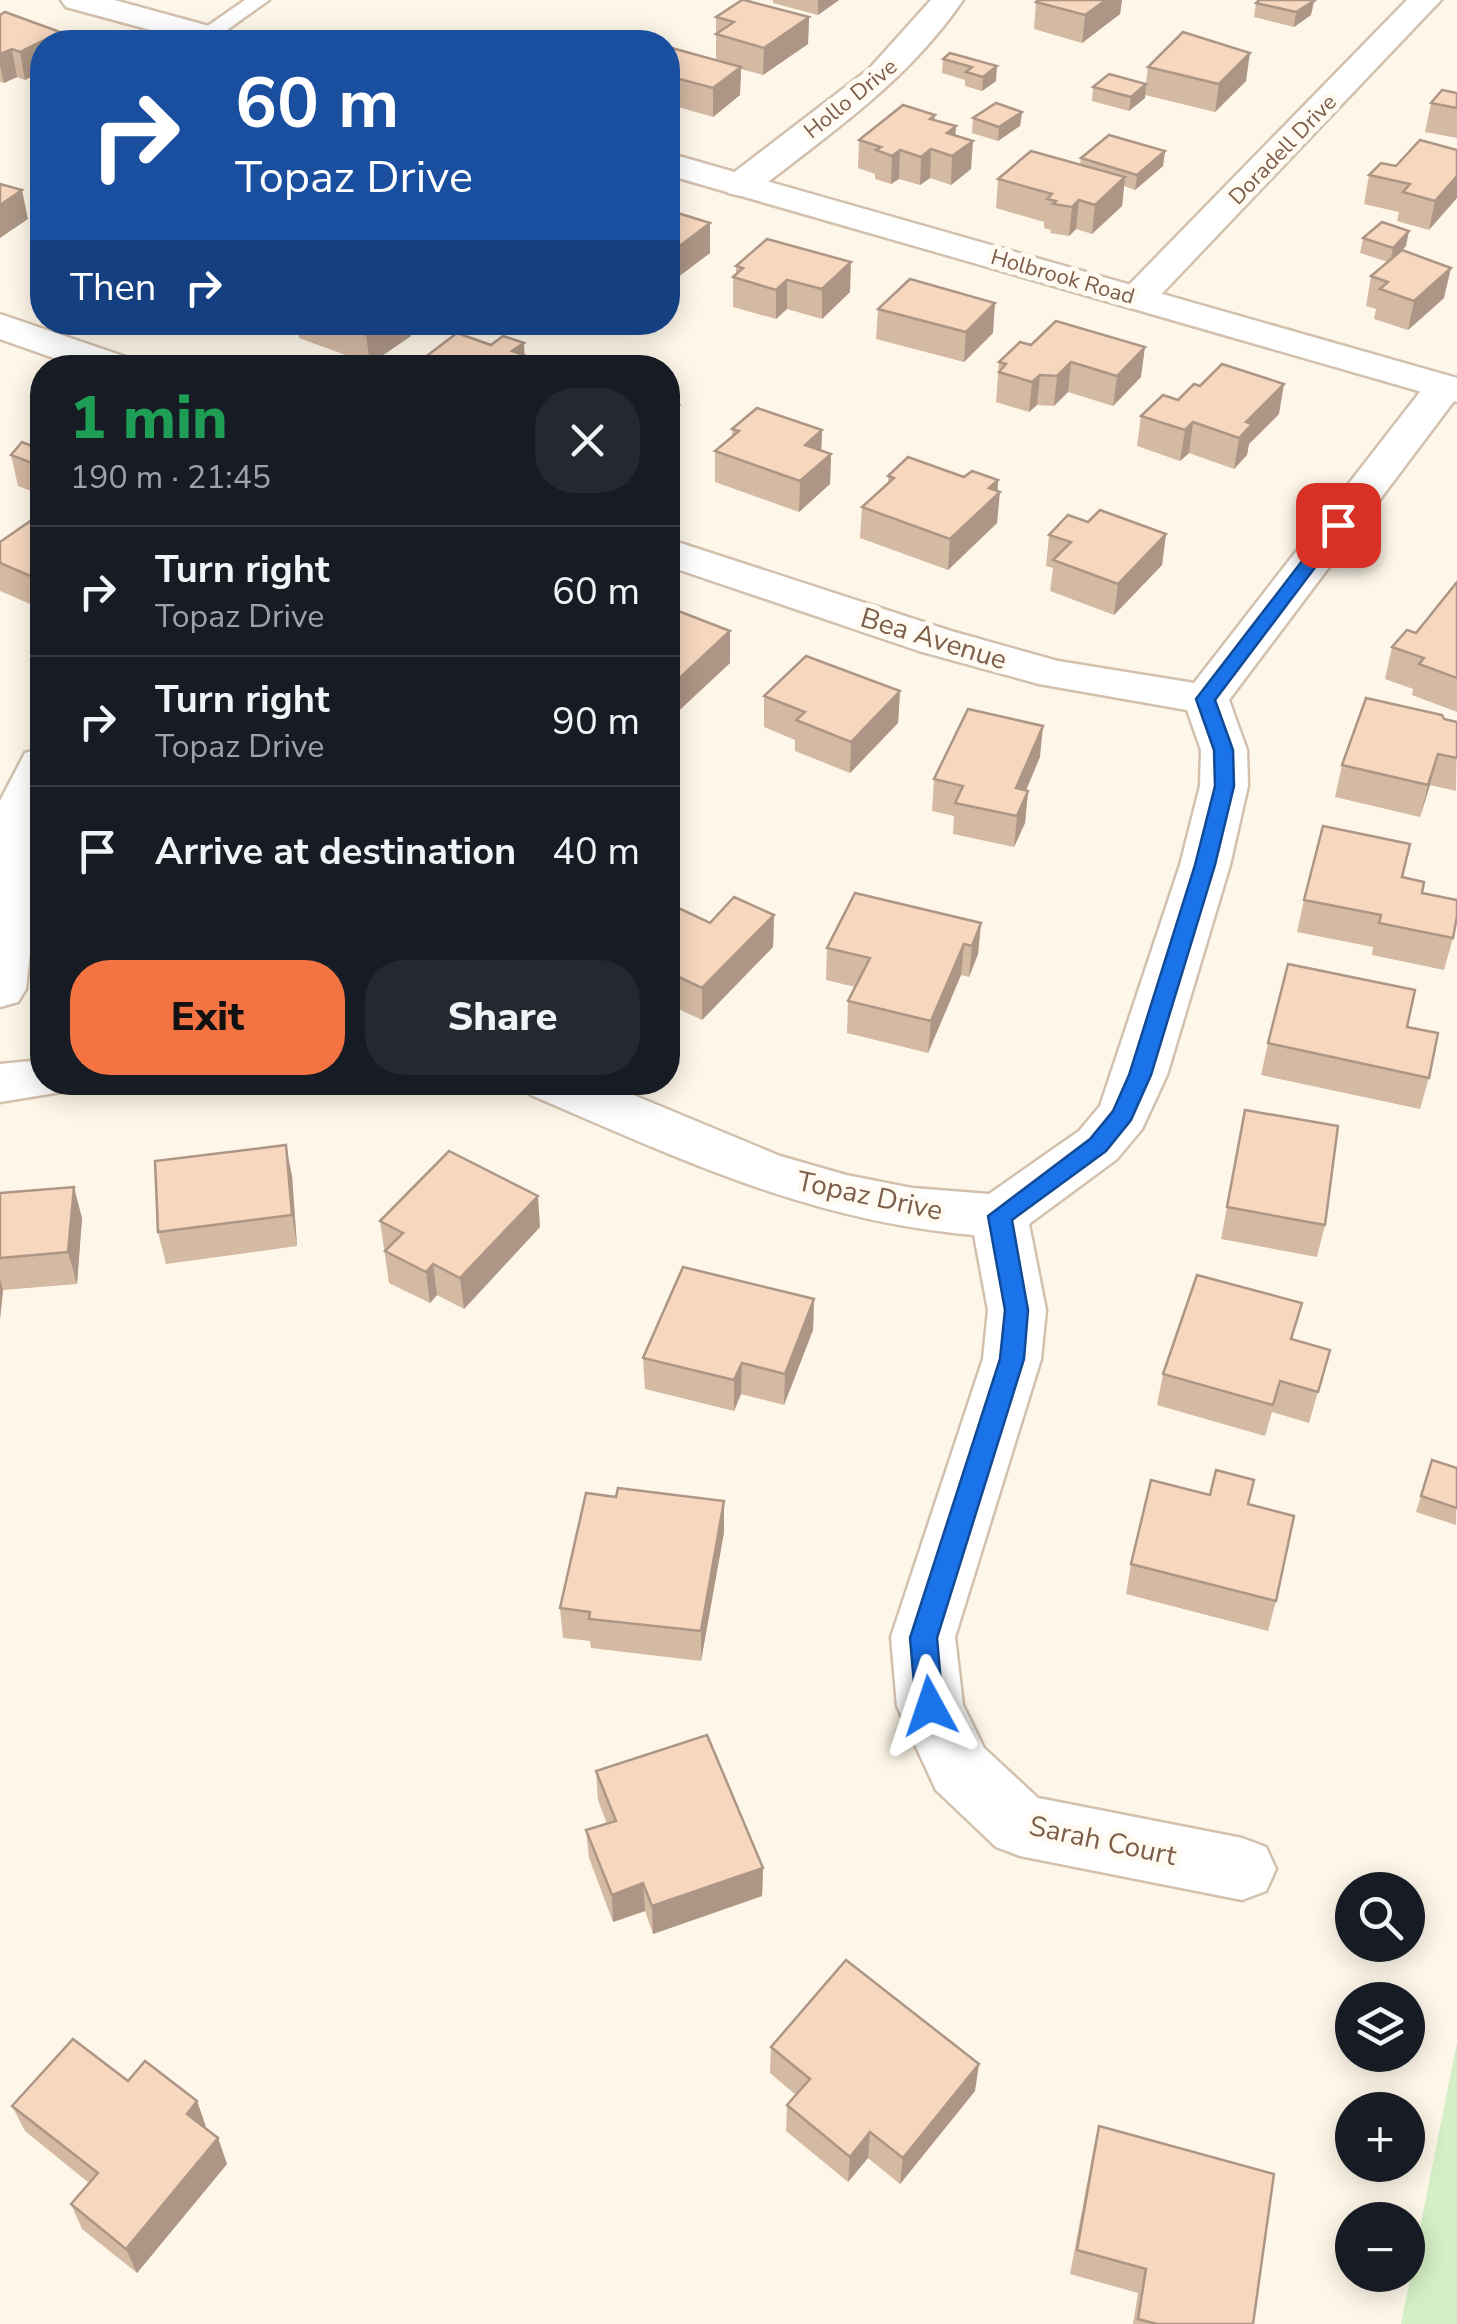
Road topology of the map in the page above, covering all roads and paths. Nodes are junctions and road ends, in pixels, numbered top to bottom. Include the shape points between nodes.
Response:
1 (78, 0) edge
2 (259, 0) edge
3 (947, 0) edge
4 (1426, 0) edge
5 (186, 30) edge
6 (227, 30) edge
7 (680, 167) edge
8 (741, 185) junction
9 (1138, 298) junction
10 (0, 326) edge
11 (84, 355) edge
12 (1450, 389) edge
13 (680, 556) edge
14 (1206, 699) junction
15 (30, 788) edge
16 (0, 989) edge
17 (30, 1080) edge
18 (0, 1083) edge
19 (582, 1095) edge
20 (1000, 1216) junction
21 (1242, 1869) dead end

1 - 5 street
2 - 6 lane
3 - 8 street, Hollo Drive via 896,62
4 - 9 street, Doradell Drive
7 - 8 street, Holbrook Road
8 - 9 street, Holbrook Road
9 - 12 street, Holbrook Road
10 - 11 street
12 - 14 street
13 - 14 street, Bea Avenue via 1055,674
14 - 20 street via 1224,750 1224,786 1140,1075 1123,1114 1098,1145
15 - 16 street
17 - 18 street
19 - 20 street, Topaz Drive via 779,1176 912,1210
20 - 21 street, Sarah Court via 1016,1310 1012,1359 923,1638 930,1706 960,1768 1020,1825

